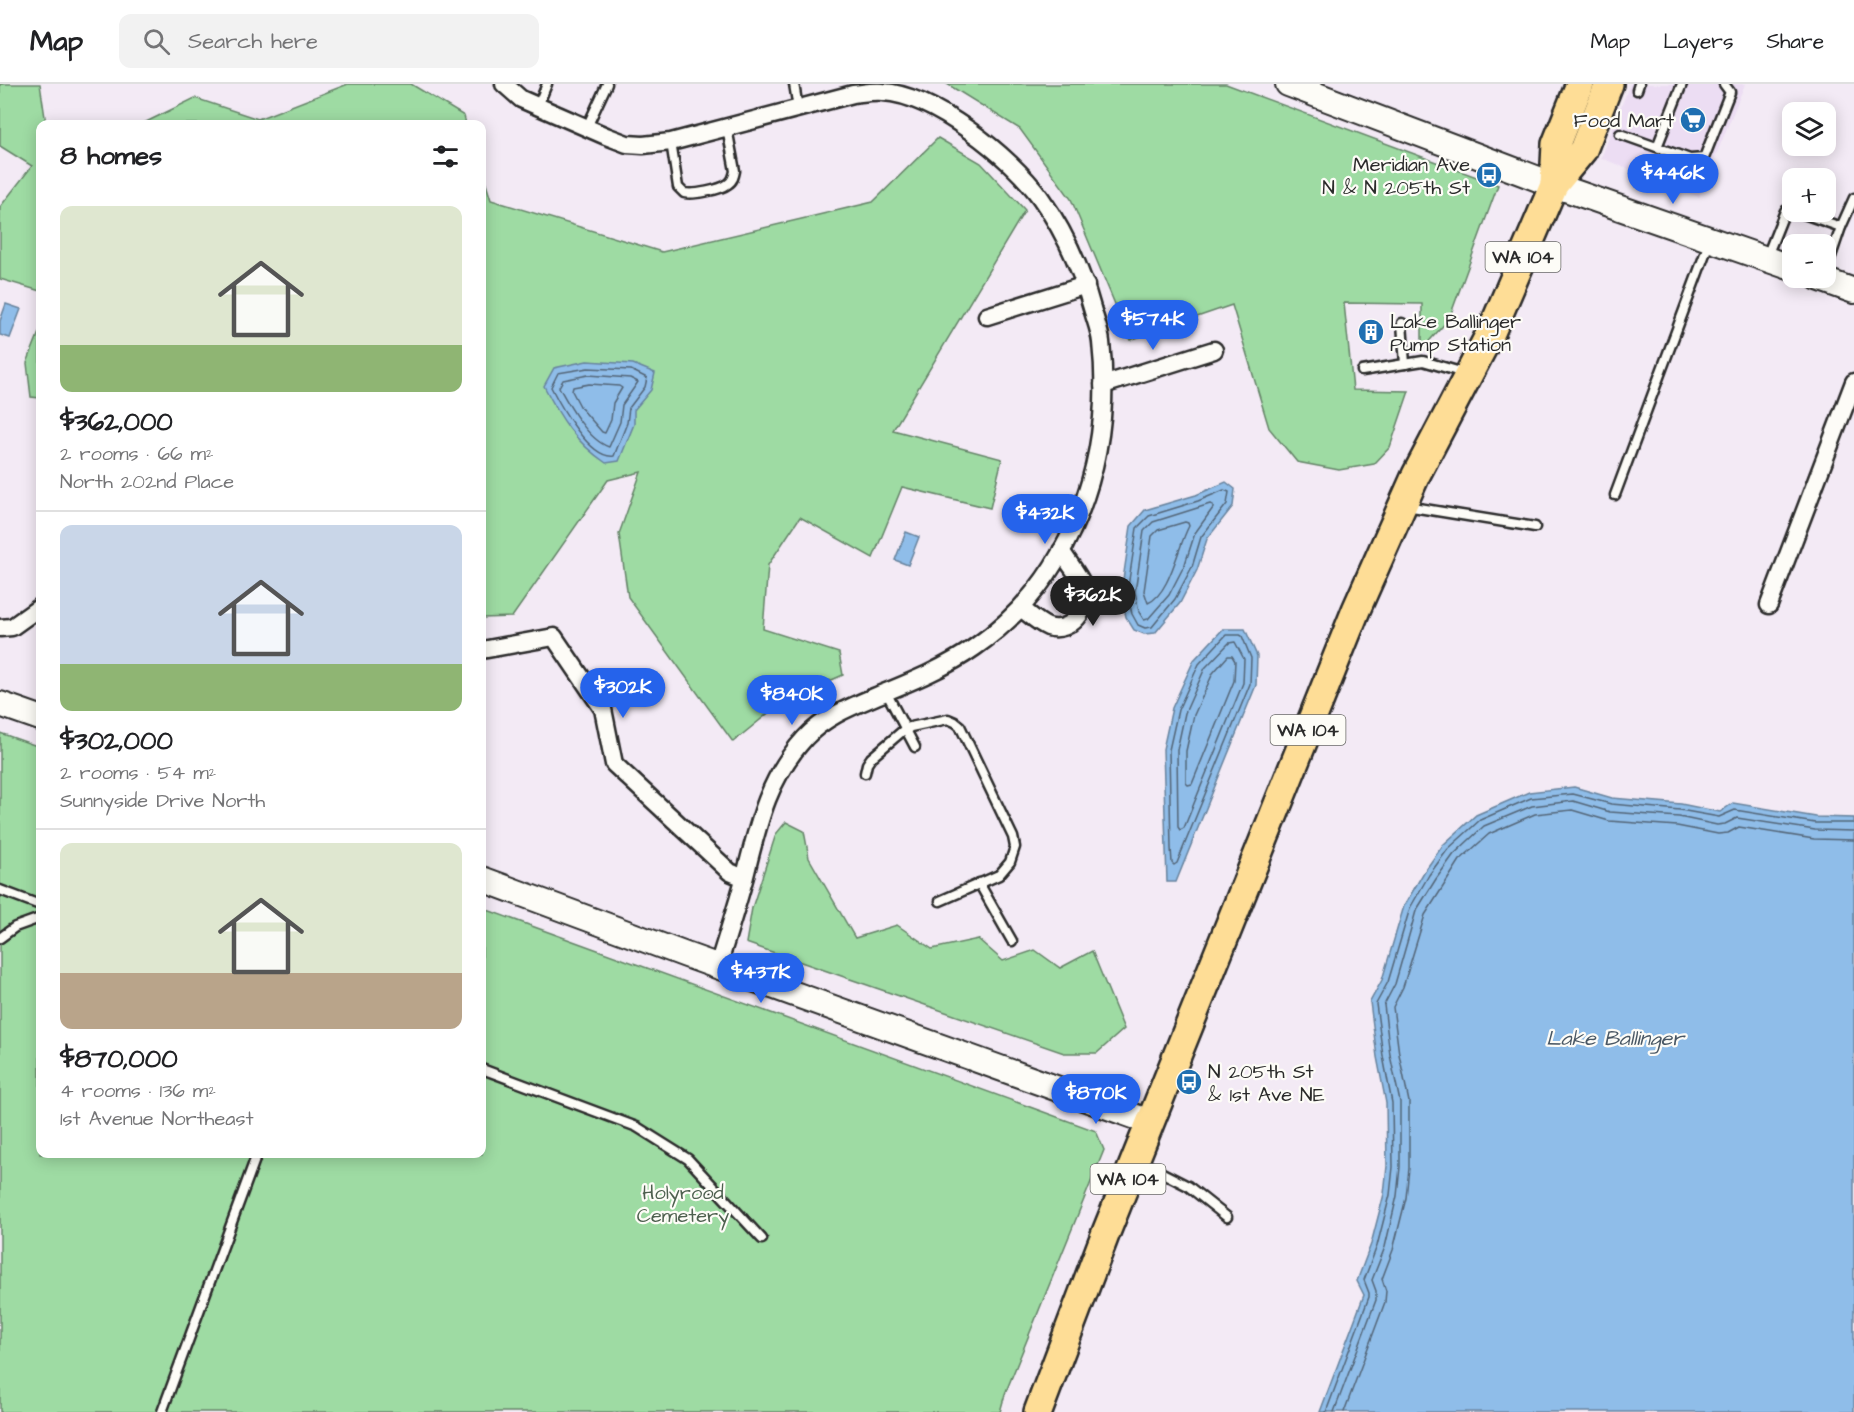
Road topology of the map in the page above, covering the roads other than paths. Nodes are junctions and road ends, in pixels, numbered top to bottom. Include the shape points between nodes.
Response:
1 (504, 84) edge
2 (547, 84) edge
3 (607, 84) edge
4 (794, 84) edge
5 (1288, 84) edge
6 (1580, 84) edge
7 (1609, 84) edge
8 (1682, 84) edge
9 (1724, 84) edge
10 (852, 89) edge
11 (538, 106) junction
12 (798, 108) junction
13 (587, 127) junction
14 (727, 128) junction
15 (1620, 134) dead end
16 (671, 142) junction
17 (1657, 147) junction
18 (1554, 184) junction
19 (1854, 198) edge
20 (1782, 219) edge
21 (1827, 222) edge
22 (1841, 227) junction
23 (1710, 240) junction
24 (1836, 240) edge
25 (1767, 259) junction
26 (1782, 264) edge
27 (1836, 283) edge
28 (1086, 285) junction
29 (1854, 291) edge
30 (987, 316) dead end
31 (1402, 323) dead end
32 (1214, 350) dead end
33 (1405, 364) junction
34 (1362, 371) dead end
35 (1468, 374) junction
36 (1854, 382) edge
37 (1103, 385) junction
38 (1615, 495) dead end
39 (1403, 505) junction
40 (1535, 527) dead end
41 (1062, 551) junction
42 (1769, 605) dead end
43 (1021, 608) junction
44 (36, 610) edge
45 (0, 628) edge
46 (486, 649) edge
47 (886, 692) junction
48 (0, 704) edge
49 (36, 717) edge
50 (906, 729) junction
51 (915, 747) dead end
52 (866, 773) dead end
53 (744, 879) junction
54 (486, 880) edge
55 (979, 883) junction
56 (0, 890) edge
57 (940, 901) dead end
58 (36, 904) edge
59 (36, 919) edge
60 (0, 938) edge
61 (1012, 941) dead end
62 (718, 966) junction
63 (486, 1071) edge
64 (1150, 1122) junction
65 (256, 1158) edge
66 (1135, 1159) junction
67 (1227, 1217) dead end
68 (762, 1239) dead end
69 (162, 1412) edge
70 (1038, 1412) edge

1 - 11 street
2 - 11 lane
3 - 13 lane
4 - 12 lane
5 - 18 street
6 - 18 main road, WA 104 via 1556,144
7 - 18 main road, WA 104 via 1583,150
8 - 17 lane
9 - 17 lane via 1730,92 1704,158 1690,159
10 - 12 street
10 - 28 street via 904,96 945,116 991,146 1036,191 1056,220
11 - 13 street
12 - 14 street
13 - 16 street via 627,144
14 - 16 street
14 - 16 lane via 734,178 725,186 696,194 684,193 678,187
15 - 17 lane
18 - 23 street
18 - 35 main road, WA 104 via 1492,330
19 - 22 lane
20 - 25 lane
21 - 22 lane
22 - 24 lane
23 - 25 street
23 - 38 lane
25 - 26 street
27 - 29 street
28 - 30 street
28 - 37 street via 1101,339
31 - 33 lane
32 - 37 street
33 - 34 lane
33 - 35 lane via 1423,361
35 - 39 main road, WA 104
36 - 42 street
37 - 41 street via 1097,457 1077,521
39 - 40 lane
39 - 64 main road, WA 104 via 1356,610
41 - 43 street
41 - 43 street via 1084,587 1085,602 1079,616 1065,626 1049,627
43 - 47 street via 975,647
44 - 45 street via 12,627
46 - 53 street via 554,637 603,709 614,764 730,872
47 - 50 lane
47 - 53 street via 837,714 808,734 790,754 767,797
48 - 49 street
50 - 51 lane
50 - 52 lane via 871,758
50 - 55 lane via 948,719 960,726 1013,837 1015,847 1010,862 999,875
53 - 62 street
54 - 62 street
55 - 57 lane
55 - 61 lane
56 - 58 lane
59 - 60 lane
62 - 64 street
63 - 68 lane via 636,1127 688,1159
64 - 66 main road, WA 104
65 - 69 lane
66 - 67 lane via 1188,1186
66 - 70 main road, WA 104

